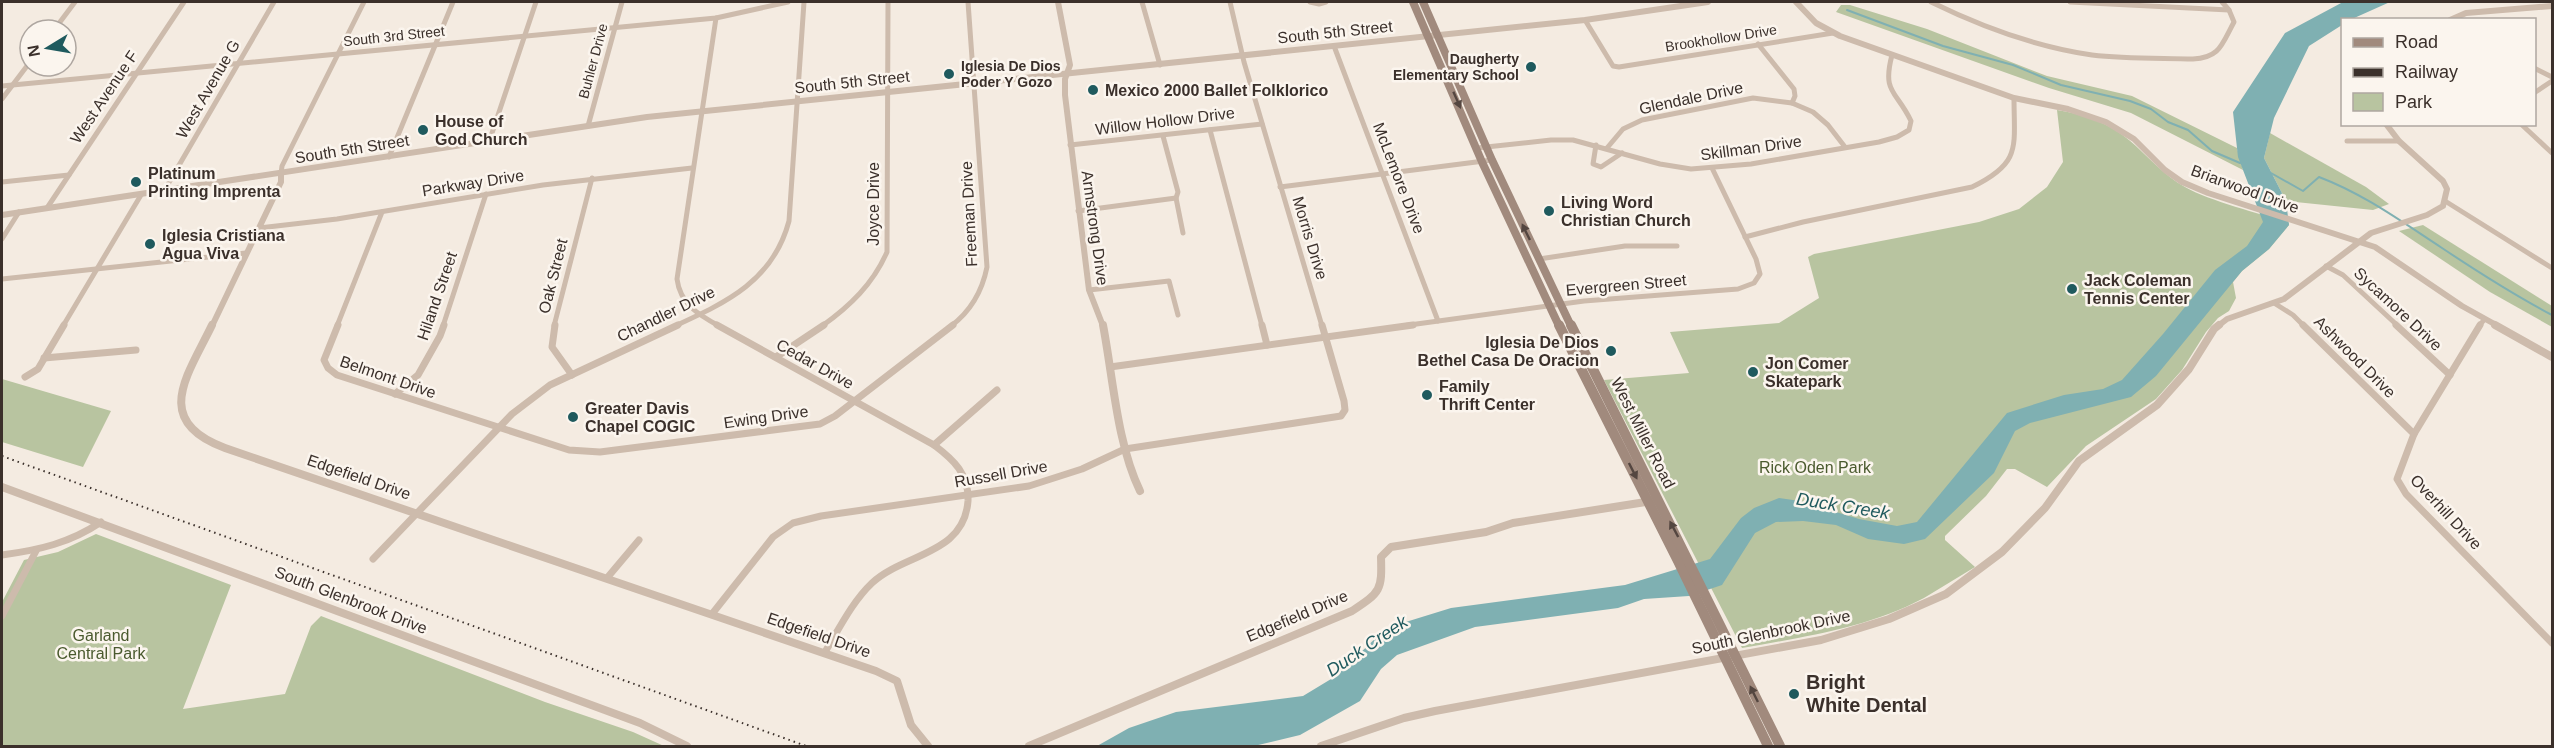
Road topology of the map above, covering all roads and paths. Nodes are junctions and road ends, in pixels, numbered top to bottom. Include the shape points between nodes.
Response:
1 (75, 2) edge
2 (184, 2) edge
3 (274, 2) edge
4 (364, 2) edge
5 (453, 2) edge
6 (536, 2) edge
7 (621, 2) edge
8 (788, 2) edge
9 (804, 2) edge
10 (888, 2) edge
11 (968, 2) edge
12 (1058, 2) edge
13 (1142, 2) edge
14 (1230, 2) edge
15 (1310, 2) edge
16 (1326, 2) edge
17 (1413, 2) edge
18 (1423, 2) edge
19 (1708, 2) edge
20 (1796, 2) edge
21 (1931, 2) edge
22 (2070, 2) edge
23 (2222, 2) edge
24 (1674, 4) edge
25 (2553, 6) edge
26 (2229, 10) junction
27 (63, 18) edge
28 (716, 18) junction
29 (2455, 18) edge
30 (1586, 20) junction
31 (615, 27) junction
32 (1833, 33) junction
33 (1438, 34) junction
34 (1429, 35) junction
35 (525, 36) junction
36 (434, 44) junction
37 (1758, 44) junction
38 (1334, 46) junction
39 (338, 54) junction
40 (1892, 55) junction
41 (1244, 56) junction
42 (238, 63) junction
43 (1160, 65) junction
44 (2536, 69) edge
45 (136, 73) junction
46 (1068, 74) junction
47 (18, 77) edge
48 (2553, 79) edge
49 (974, 83) junction
50 (12, 85) junction
51 (2, 86) edge
52 (886, 92) junction
53 (2536, 92) edge
54 (2014, 98) junction
55 (2, 99) edge
56 (796, 102) junction
57 (1792, 103) junction
58 (700, 112) junction
59 (1262, 123) junction
60 (588, 126) junction
61 (2388, 126) edge
62 (2522, 126) edge
63 (1210, 130) junction
64 (1163, 136) junction
65 (2347, 141) dead end
66 (2399, 141) junction
67 (489, 142) junction
68 (1070, 145) junction
69 (1596, 145) junction
70 (1487, 147) junction
71 (1845, 147) junction
72 (1477, 148) junction
73 (1607, 148) junction
74 (1622, 153) junction
75 (2553, 153) edge
76 (389, 157) junction
77 (1492, 160) junction
78 (1482, 162) junction
79 (692, 168) junction
80 (1712, 168) junction
81 (281, 174) junction
82 (1383, 174) junction
83 (69, 175) junction
84 (592, 178) junction
85 (2, 182) edge
86 (1280, 187) junction
87 (164, 191) junction
88 (486, 194) junction
89 (141, 195) junction
90 (1176, 198) junction
91 (2445, 201) junction
92 (47, 208) junction
93 (1078, 211) junction
94 (18, 212) junction
95 (382, 212) junction
96 (2, 215) edge
97 (259, 228) junction
98 (1183, 234) dead end
99 (1745, 237) junction
100 (2, 238) edge
101 (2359, 241) junction
102 (1677, 246) dead end
103 (246, 253) junction
104 (1539, 259) junction
105 (2326, 266) junction
106 (2553, 268) edge
107 (96, 269) junction
108 (2, 279) edge
109 (1089, 290) junction
110 (2274, 303) junction
111 (1555, 305) junction
112 (699, 315) junction
113 (1178, 315) dead end
114 (2484, 320) junction
115 (1438, 321) junction
116 (1325, 337) junction
117 (1267, 345) junction
118 (136, 350) dead end
119 (776, 357) junction
120 (2553, 357) edge
121 (44, 358) junction
122 (1110, 367) junction
123 (572, 375) junction
124 (2450, 375) junction
125 (25, 377) dead end
126 (997, 390) dead end
127 (395, 394) junction
128 (854, 401) junction
129 (1330, 418) joint
130 (498, 428) junction
131 (2414, 434) junction
132 (934, 445) junction
133 (1125, 449) junction
134 (2, 487) edge
135 (1140, 491) dead end
136 (968, 495) junction
137 (1653, 501) junction
138 (417, 513) junction
139 (101, 522) junction
140 (639, 540) dead end
141 (36, 550) junction
142 (2, 555) edge
143 (373, 559) dead end
144 (607, 578) junction
145 (712, 614) junction
146 (2, 616) edge
147 (2553, 643) edge
148 (825, 652) junction
149 (1731, 657) junction
150 (687, 747) edge
151 (928, 747) edge
152 (1029, 747) edge
153 (1321, 747) edge
154 (1768, 747) edge
155 (1780, 747) edge

1 - 27 street
2 - 45 street, West Avenue F
3 - 42 street, West Avenue G
4 - 39 street, Edgefield Drive
5 - 36 street
6 - 35 street
7 - 31 street, Buhler Drive
8 - 28 street, South 3rd Street
9 - 56 street, Chandler Drive
10 - 52 street, Joyce Drive
11 - 49 street, Freeman Drive
12 - 46 street, Armstrong Drive via 1070,65
13 - 43 street
14 - 41 street, Morris Drive
15 - 16 street
17 - 34 main road, West Miller Road
18 - 33 main road, West Miller Road
19 - 24 street, South 5th Street
20 - 32 street, Briarwood Drive via 1816,23
21 - 26 street via 2069,51 2195,59 2213,56 2221,46 2234,22
22 - 26 street
23 - 26 street
24 - 30 street, South 5th Street
25 - 29 street via 2466,13
28 - 31 street, South 3rd Street
28 - 58 street, Cedar Drive
30 - 33 street, South 5th Street
30 - 37 street, Brookhollow Drive via 1613,66 1619,67
31 - 35 street, South 3rd Street
31 - 60 street, Buhler Drive
32 - 37 street, Brookhollow Drive
32 - 40 street, Briarwood Drive
33 - 34 street, South 5th Street
33 - 70 main road, West Miller Road
34 - 38 street, South 5th Street
34 -> 72 main road, West Miller Road
35 - 36 street, South 3rd Street
35 - 67 street
36 - 39 street, South 3rd Street
36 - 76 street
37 - 57 street via 1794,89
38 - 41 street, South 5th Street
38 - 82 street, McLemore Drive
39 - 42 street, South 3rd Street
39 - 81 street, Edgefield Drive
40 - 54 street, Briarwood Drive
40 - 71 street, Skillman Drive via 1886,88 1908,113 1909,130 1897,137
41 - 43 street, South 5th Street
41 - 59 street, Morris Drive
42 - 45 street, South 3rd Street
42 - 87 street, West Avenue G
43 - 46 street, South 5th Street
44 - 48 street
45 - 50 street, South 3rd Street
45 - 83 street, West Avenue F
46 - 49 street, South 5th Street
46 - 68 street, Armstrong Drive via 1065,95
47 - 50 street
48 - 53 street
49 - 52 street, South 5th Street
49 - 128 street, Freeman Drive via 987,267 984,284 963,317
50 - 51 street, South 3rd Street
50 - 55 street
52 - 56 street, South 5th Street
52 - 119 street, Joyce Drive via 887,252 883,263 855,300
54 - 99 street via 2014,152 1993,177 1972,187
54 - 101 street, Briarwood Drive via 2106,122 2134,139 2182,182
56 - 58 street, South 5th Street
56 - 112 street, Chandler Drive via 789,221 783,243 761,275
57 - 71 street, Glendale Drive via 1813,112
57 - 73 street, Glendale Drive via 1753,98 1642,120 1623,129
58 - 60 street, South 5th Street
58 - 79 street, Cedar Drive
59 - 63 street, Willow Hollow Drive
59 - 86 street, Morris Drive
60 - 67 street, South 5th Street
61 - 66 street
62 - 75 street
63 - 64 street, Willow Hollow Drive
63 - 117 street
64 - 68 street, Willow Hollow Drive
64 - 90 street via 1178,192
65 - 66 street
66 - 91 street via 2443,181 2448,189
67 - 76 street, South 5th Street
68 - 93 street, Armstrong Drive
69 - 70 street, Skillman Drive via 1551,140
69 - 73 street, Skillman Drive
69 - 74 street via 1593,164 1600,167
70 - 72 street, Skillman Drive
70 - 77 main road, West Miller Road
71 - 80 street, Skillman Drive
72 - 78 main road, West Miller Road
73 - 74 street, Skillman Drive
74 - 80 street, Skillman Drive via 1677,168
76 - 81 street, South 5th Street
77 - 78 street
104 -> 77 main road, West Miller Road
78 - 82 street
78 - 111 main road, West Miller Road
79 - 84 street, Parkway Drive
79 - 112 street, Cedar Drive via 677,279 678,289
80 - 99 street
81 - 87 street, South 5th Street
81 - 97 street, Edgefield Drive via 281,182
82 - 86 street
82 - 115 street, McLemore Drive
83 - 85 street
83 - 92 street, West Avenue F
84 - 88 street, Parkway Drive
84 - 123 street, Oak Street via 552,347
86 - 116 street, Morris Drive
87 - 89 street, South 5th Street
88 - 95 street, Parkway Drive
88 - 127 street, Hiland Street via 440,336 418,375
89 - 92 street, South 5th Street
89 - 107 street
90 - 93 street
90 - 98 street
91 - 101 street, South Glenbrook Drive via 2436,210
91 - 106 street
92 - 94 street, South 5th Street
93 - 109 street, Armstrong Drive
94 - 96 street, South 5th Street
94 - 100 street
95 - 97 street, Parkway Drive
95 - 127 street, Belmont Drive via 324,360 326,369 332,373
97 - 103 street, Edgefield Drive
99 - 111 street, Evergreen Street via 1760,274 1754,284 1738,289
101 - 105 street, South Glenbrook Drive
101 - 114 street, Briarwood Drive via 2384,252
102 - 104 street via 1601,248
103 - 107 street
103 - 138 street, Edgefield Drive via 182,387 179,405 183,423 197,436
104 - 111 main road, West Miller Road
105 - 110 street, South Glenbrook Drive
105 - 124 street, Sycamore Drive via 2343,275
107 - 108 street
107 - 121 street
109 - 113 street via 1169,281
109 - 122 street, Armstrong Drive via 1103,325
110 - 131 street, Ashwood Drive via 2293,315
110 - 149 street, South Glenbrook Drive via 2227,319 2214,329 2189,369 2157,405 2079,461 2045,508 2002,552 1942,597 1851,633
111 - 115 street, Evergreen Street
111 - 137 main road, West Miller Road
112 - 119 street, Cedar Drive
112 - 123 street, Chandler Drive
114 - 120 street, Briarwood Drive
114 - 124 street, Overhill Drive
115 - 116 street, Evergreen Street
116 - 117 street, Evergreen Street
116 - 129 street, Morris Drive via 1345,410 1341,416
117 - 122 street, Evergreen Street
118 - 121 street
119 - 128 street, Cedar Drive
121 - 125 street via 38,369
122 - 133 street, Armstrong Drive
123 - 130 street, Chandler Drive via 532,397
124 - 131 street, Overhill Drive
126 - 132 street
127 - 130 street, Belmont Drive
128 - 130 street, Ewing Drive via 820,424 600,452 569,450
128 - 132 street, Cedar Drive
129 - 133 street, Russell Drive
130 - 138 street, Chandler Drive
131 - 147 street, Overhill Drive via 2397,479 2406,494
132 - 136 street, Cedar Drive via 961,466 967,478
133 - 135 street, Armstrong Drive
133 - 136 street, Russell Drive via 1061,477
134 - 139 street, South Glenbrook Drive
136 - 145 street, Russell Drive via 821,516 783,528
136 - 148 street, Cedar Drive via 969,510 946,543 872,583
137 - 149 main road, West Miller Road
137 - 152 street, Edgefield Drive via 1391,547 1383,552 1380,561 1383,575 1378,588 1352,611
138 - 143 street, Chandler Drive
138 - 144 street, Edgefield Drive
139 - 141 street via 72,540
139 - 150 street, South Glenbrook Drive via 640,723
140 - 144 street
141 - 142 street
141 - 146 street
144 - 145 street, Edgefield Drive
145 - 148 street, Edgefield Drive
148 - 151 street, Edgefield Drive via 897,681 907,719
149 - 153 street, South Glenbrook Drive via 1425,713
149 - 154 main road, West Miller Road
155 -> 149 main road, West Miller Road

